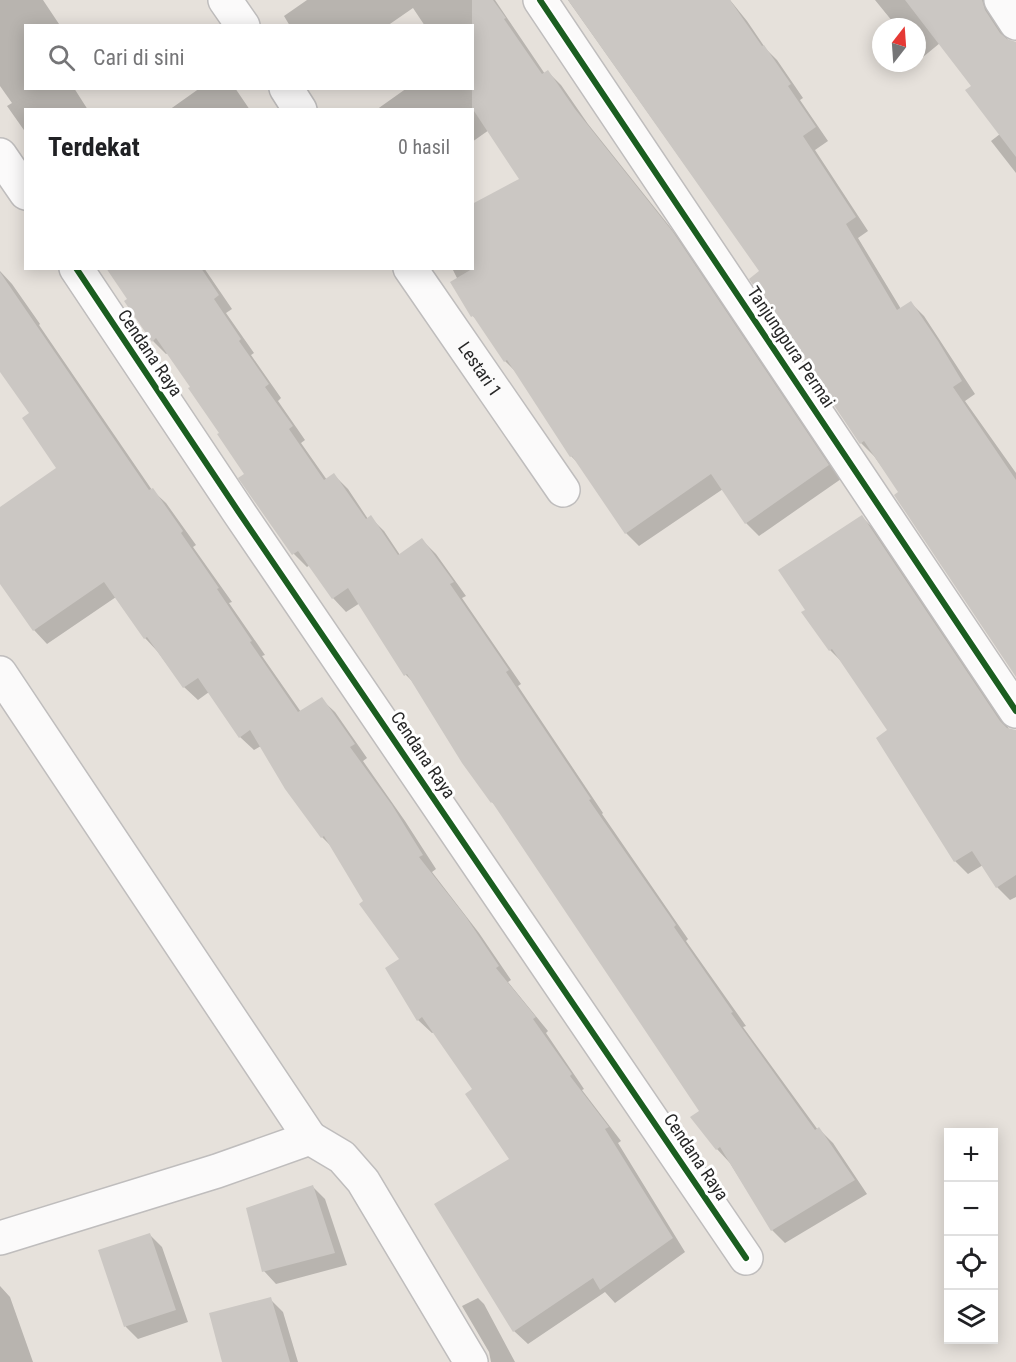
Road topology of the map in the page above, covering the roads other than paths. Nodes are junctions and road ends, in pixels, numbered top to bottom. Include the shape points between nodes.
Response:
1 (225, 0) edge
2 (540, 0) edge
3 (1000, 0) edge
4 (1016, 23) edge
5 (242, 24) edge
6 (287, 90) edge
7 (299, 108) edge
8 (0, 155) edge
9 (24, 190) edge
10 (77, 270) edge
11 (411, 270) edge
12 (556, 480) dead end
13 (0, 673) edge
14 (1016, 711) edge
15 (310, 1138) junction
16 (0, 1239) edge
17 (746, 1258) dead end
18 (471, 1362) edge

1 - 5 street
2 - 14 street, Tanjungpura Permai
3 - 4 street
6 - 7 street
8 - 9 street
10 - 17 street, Cendana Raya
11 - 12 street, Lestari 1
13 - 15 street
15 - 16 street
15 - 18 street via 342,1157 363,1181

